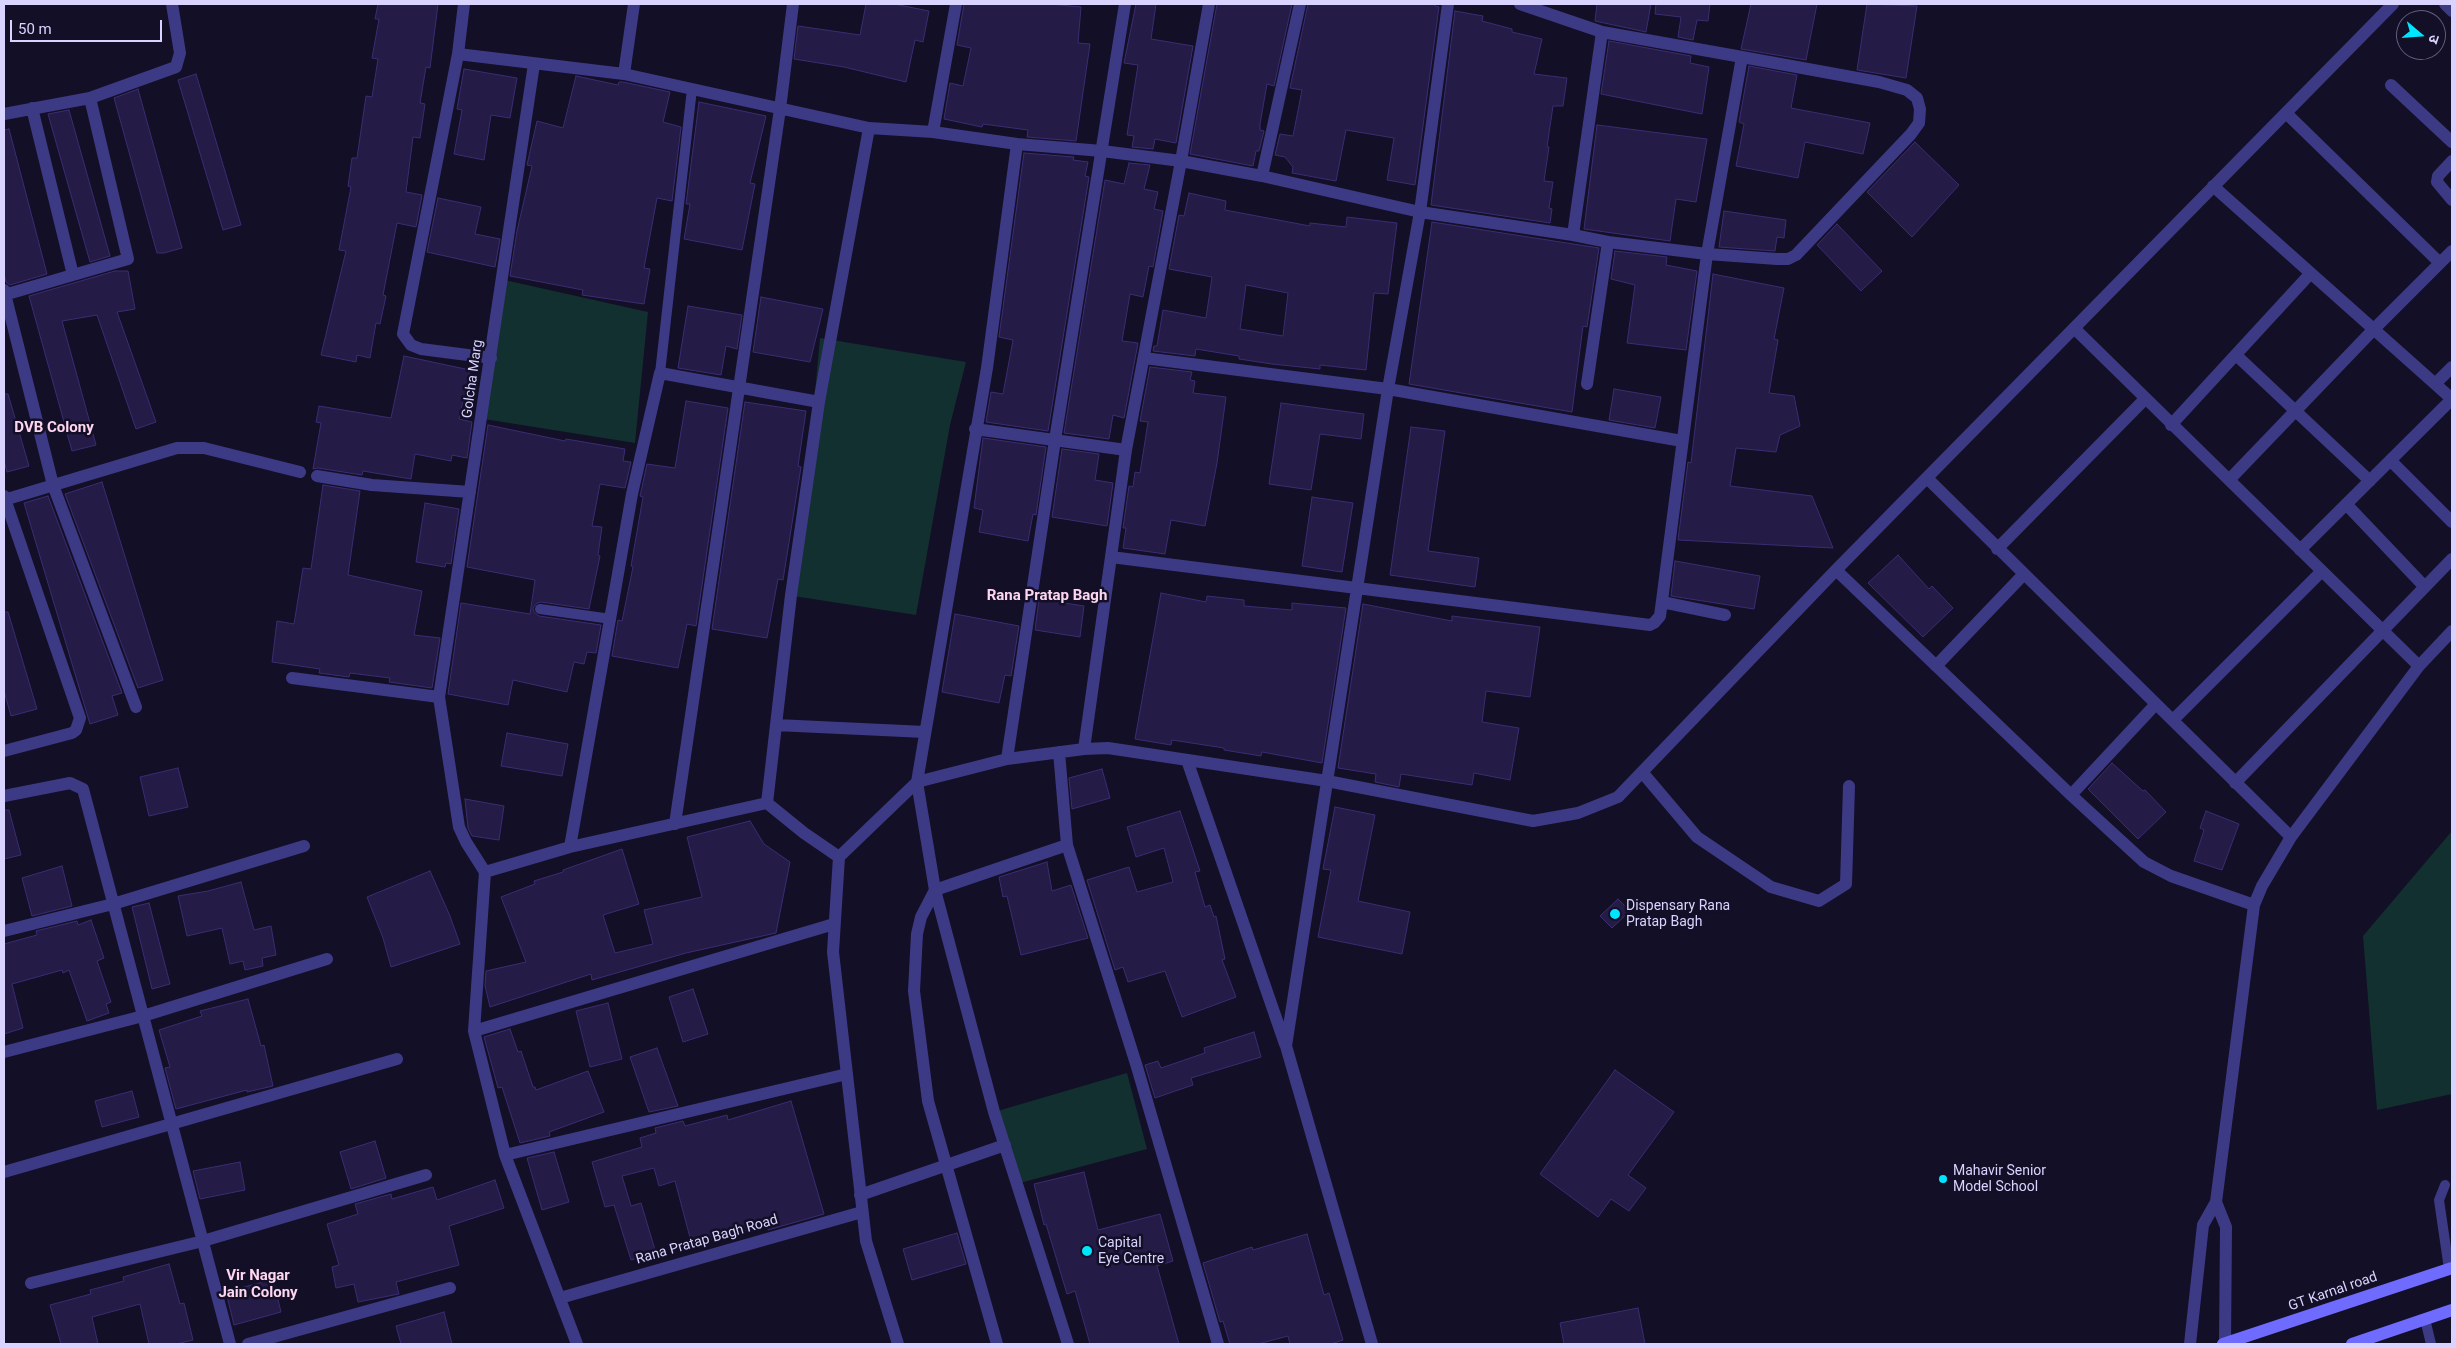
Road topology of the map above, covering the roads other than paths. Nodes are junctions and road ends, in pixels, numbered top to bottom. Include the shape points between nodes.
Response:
1 (172, 4) edge
2 (464, 4) edge
3 (634, 4) edge
4 (793, 4) edge
5 (956, 4) edge
6 (1125, 4) edge
7 (1209, 4) edge
8 (1300, 4) edge
9 (1448, 4) edge
10 (1520, 4) edge
11 (2393, 4) edge
12 (2445, 4) edge
13 (2452, 11) edge
14 (1602, 32) junction
15 (458, 54) junction
16 (1742, 57) junction
17 (534, 64) junction
18 (624, 74) junction
19 (2391, 85) dead end
20 (692, 89) junction
21 (90, 98) junction
22 (32, 108) junction
23 (780, 109) junction
24 (2286, 113) junction
25 (4, 114) edge
26 (869, 128) junction
27 (934, 132) junction
28 (2452, 142) edge
29 (1017, 144) junction
30 (1102, 151) junction
31 (2452, 161) edge
32 (1181, 162) junction
33 (1262, 176) junction
34 (2213, 186) junction
35 (2452, 200) edge
36 (1420, 212) junction
37 (1573, 235) junction
38 (1608, 242) junction
39 (2452, 251) edge
40 (1707, 254) junction
41 (2440, 263) junction
42 (2310, 274) junction
43 (74, 275) junction
44 (4, 293) edge
45 (2074, 328) junction
46 (2374, 329) junction
47 (2236, 355) junction
48 (491, 358) junction
49 (1144, 358) junction
50 (2452, 367) edge
51 (660, 373) junction
52 (1587, 384) dead end
53 (2435, 384) junction
54 (738, 387) junction
55 (1388, 389) junction
56 (2145, 399) junction
57 (2452, 399) edge
58 (819, 402) junction
59 (2296, 411) junction
60 (2171, 425) junction
61 (975, 429) junction
62 (1055, 440) junction
63 (1682, 441) junction
64 (1126, 450) junction
65 (2391, 461) junction
66 (300, 472) dead end
67 (317, 476) dead end
68 (1927, 478) junction
69 (2229, 480) junction
70 (2370, 481) junction
71 (53, 485) junction
72 (470, 492) junction
73 (4, 499) edge
74 (2346, 504) junction
75 (2452, 522) edge
76 (1998, 549) junction
77 (2300, 550) junction
78 (1111, 557) junction
79 (2452, 559) edge
80 (1836, 570) junction
81 (2322, 571) junction
82 (2024, 574) junction
83 (2424, 586) junction
84 (1357, 588) junction
85 (1662, 602) junction
86 (540, 609) dead end
87 (1726, 615) dead end
88 (611, 619) junction
89 (2382, 631) junction
90 (2452, 631) edge
91 (1936, 666) junction
92 (2419, 666) junction
93 (292, 678) dead end
94 (439, 697) junction
95 (2155, 705) junction
96 (136, 707) dead end
97 (2173, 720) junction
98 (776, 726) junction
99 (925, 732) junction
100 (1084, 749) junction
101 (4, 751) edge
102 (1059, 752) junction
103 (1007, 759) junction
104 (1187, 760) junction
105 (1642, 772) junction
106 (1327, 781) junction
107 (917, 782) junction
108 (2235, 782) junction
109 (1849, 786) dead end
110 (2071, 795) junction
111 (4, 796) edge
112 (767, 803) junction
113 (675, 824) junction
114 (2292, 837) junction
115 (1067, 845) junction
116 (304, 846) dead end
117 (570, 847) junction
118 (839, 857) junction
119 (485, 872) junction
120 (936, 890) junction
121 (113, 904) junction
122 (2254, 905) junction
123 (834, 924) junction
124 (4, 931) edge
125 (327, 958) dead end
126 (143, 1016) junction
127 (474, 1031) junction
128 (1286, 1046) junction
129 (4, 1052) edge
130 (397, 1059) dead end
131 (847, 1074) junction
132 (172, 1125) junction
133 (1005, 1145) junction
134 (505, 1155) junction
135 (946, 1165) junction
136 (4, 1172) edge
137 (426, 1175) dead end
138 (2446, 1185) dead end
139 (860, 1194) junction
140 (2216, 1202) junction
141 (862, 1212) junction
142 (203, 1242) junction
143 (2451, 1268) edge
144 (31, 1283) dead end
145 (450, 1288) dead end
146 (560, 1298) junction
147 (2452, 1310) edge
148 (2425, 1319) junction
149 (230, 1344) edge
150 (248, 1344) edge
151 (577, 1344) edge
152 (898, 1344) edge
153 (997, 1344) edge
154 (1068, 1344) edge
155 (1218, 1344) edge
156 (1372, 1344) edge
157 (2190, 1344) edge
158 (2224, 1344) edge
159 (2352, 1344) edge
160 (2430, 1344) edge

1 - 21 street via 180,53 176,67
2 - 15 street
3 - 18 street
4 - 23 street
5 - 27 street
6 - 30 street
7 - 32 street
8 - 33 street
9 - 36 street
10 - 14 street
11 - 24 street
12 - 13 street
14 - 16 street
14 - 37 street
15 - 17 street
15 - 48 street via 403,334 411,345 421,349
16 - 40 street
16 - 40 street via 1907,90 1917,98 1919,122 1796,255 1777,259
17 - 18 street
17 - 48 street, Golcha Marg
18 - 20 street
19 - 28 street
20 - 23 street
20 - 51 lane
21 - 22 street
21 - 43 street via 128,260
22 - 25 street
22 - 43 street
23 - 26 street
23 - 54 street
24 - 34 street
24 - 41 street
26 - 27 street
26 - 58 street
27 - 29 street
29 - 30 street
29 - 61 street
30 - 32 street
30 - 62 street
31 - 35 street via 2438,176 2437,182
32 - 33 street
32 - 49 street
33 - 36 street
34 - 42 street
34 - 45 street
36 - 37 street
36 - 55 street
37 - 38 street
38 - 40 street
38 - 52 street
39 - 41 street
40 - 63 street
41 - 46 street
42 - 46 street
42 - 47 street
43 - 44 street
44 - 71 street
45 - 56 street
45 - 68 street
46 - 53 street
46 - 59 street
47 - 59 street
47 - 60 street
48 - 72 street, Golcha Marg
49 - 55 street
49 - 64 street
50 - 53 street
51 - 54 street
51 - 88 street via 632,494
53 - 57 street
54 - 58 street
54 - 113 street
55 - 63 street
55 - 84 street
56 - 60 street
56 - 76 street
57 - 65 street
58 - 98 street
59 - 69 street
59 - 70 street
60 - 69 street
61 - 62 street
61 - 99 street
62 - 64 street
62 - 103 street
63 - 85 street
64 - 78 street
65 - 70 street
65 - 75 street
66 - 71 street via 204,448 177,448
67 - 72 street via 372,485
68 - 76 street
68 - 80 street
69 - 77 street
70 - 74 street
71 - 73 street
71 - 96 street
72 - 94 street, Golcha Marg
73 - 101 street via 80,718 72,733
74 - 77 street
74 - 83 street
76 - 82 street
77 - 81 street
78 - 84 street
78 - 100 street
79 - 83 street
80 - 91 street
80 - 105 street
81 - 89 street
81 - 97 street
82 - 91 street
82 - 95 street
83 - 89 street
84 - 85 street via 1650,625 1658,620
84 - 106 street
85 - 87 street
86 - 88 lane
88 - 117 street
89 - 92 street
89 - 108 street
90 - 92 street
91 - 110 street
92 - 114 street
93 - 94 street
94 - 119 street, Golcha Marg via 459,827
95 - 97 street
95 - 110 street
97 - 108 street
98 - 99 street
98 - 112 street
99 - 107 street
100 - 102 street
100 - 104 street via 1108,748
102 - 103 street
102 - 115 street
103 - 107 street
104 - 106 street
104 - 128 street
105 - 106 street via 1618,797 1578,812 1534,821
105 - 109 street via 1697,837 1771,887 1819,902 1846,884
106 - 128 street
107 - 118 street
107 - 120 street
108 - 114 street
110 - 122 street via 2157,871
111 - 121 street via 70,782 83,790
112 - 113 street
112 - 118 street
113 - 117 street
114 - 122 street
115 - 120 street
115 - 155 street via 1137,1067
116 - 121 street
117 - 119 street
118 - 123 street
119 - 127 street
120 - 133 street
120 - 135 street via 921,917 917,934 914,991 928,1101
121 - 124 street
121 - 126 street
122 - 140 street
123 - 127 street
123 - 131 street via 833,952
125 - 126 street
126 - 129 street
126 - 132 street
127 - 134 street
128 - 156 street
130 - 132 street
131 - 134 street
131 - 139 street
132 - 136 street
132 - 142 street
133 - 135 street
133 - 154 street
134 - 146 street
135 - 139 street
135 - 153 street
137 - 142 street
138 - 143 lane via 2439,1200
139 - 141 street
140 - 157 street via 2203,1225
140 - 158 street via 2226,1227
141 - 146 street, Rana Pratap Bagh Road
141 - 152 street via 866,1240
142 - 144 street
142 - 149 street
143 - 158 main road, GT Karnal road
145 - 150 street
146 - 151 street
147 - 148 main road
148 - 159 main road
148 - 160 lane

